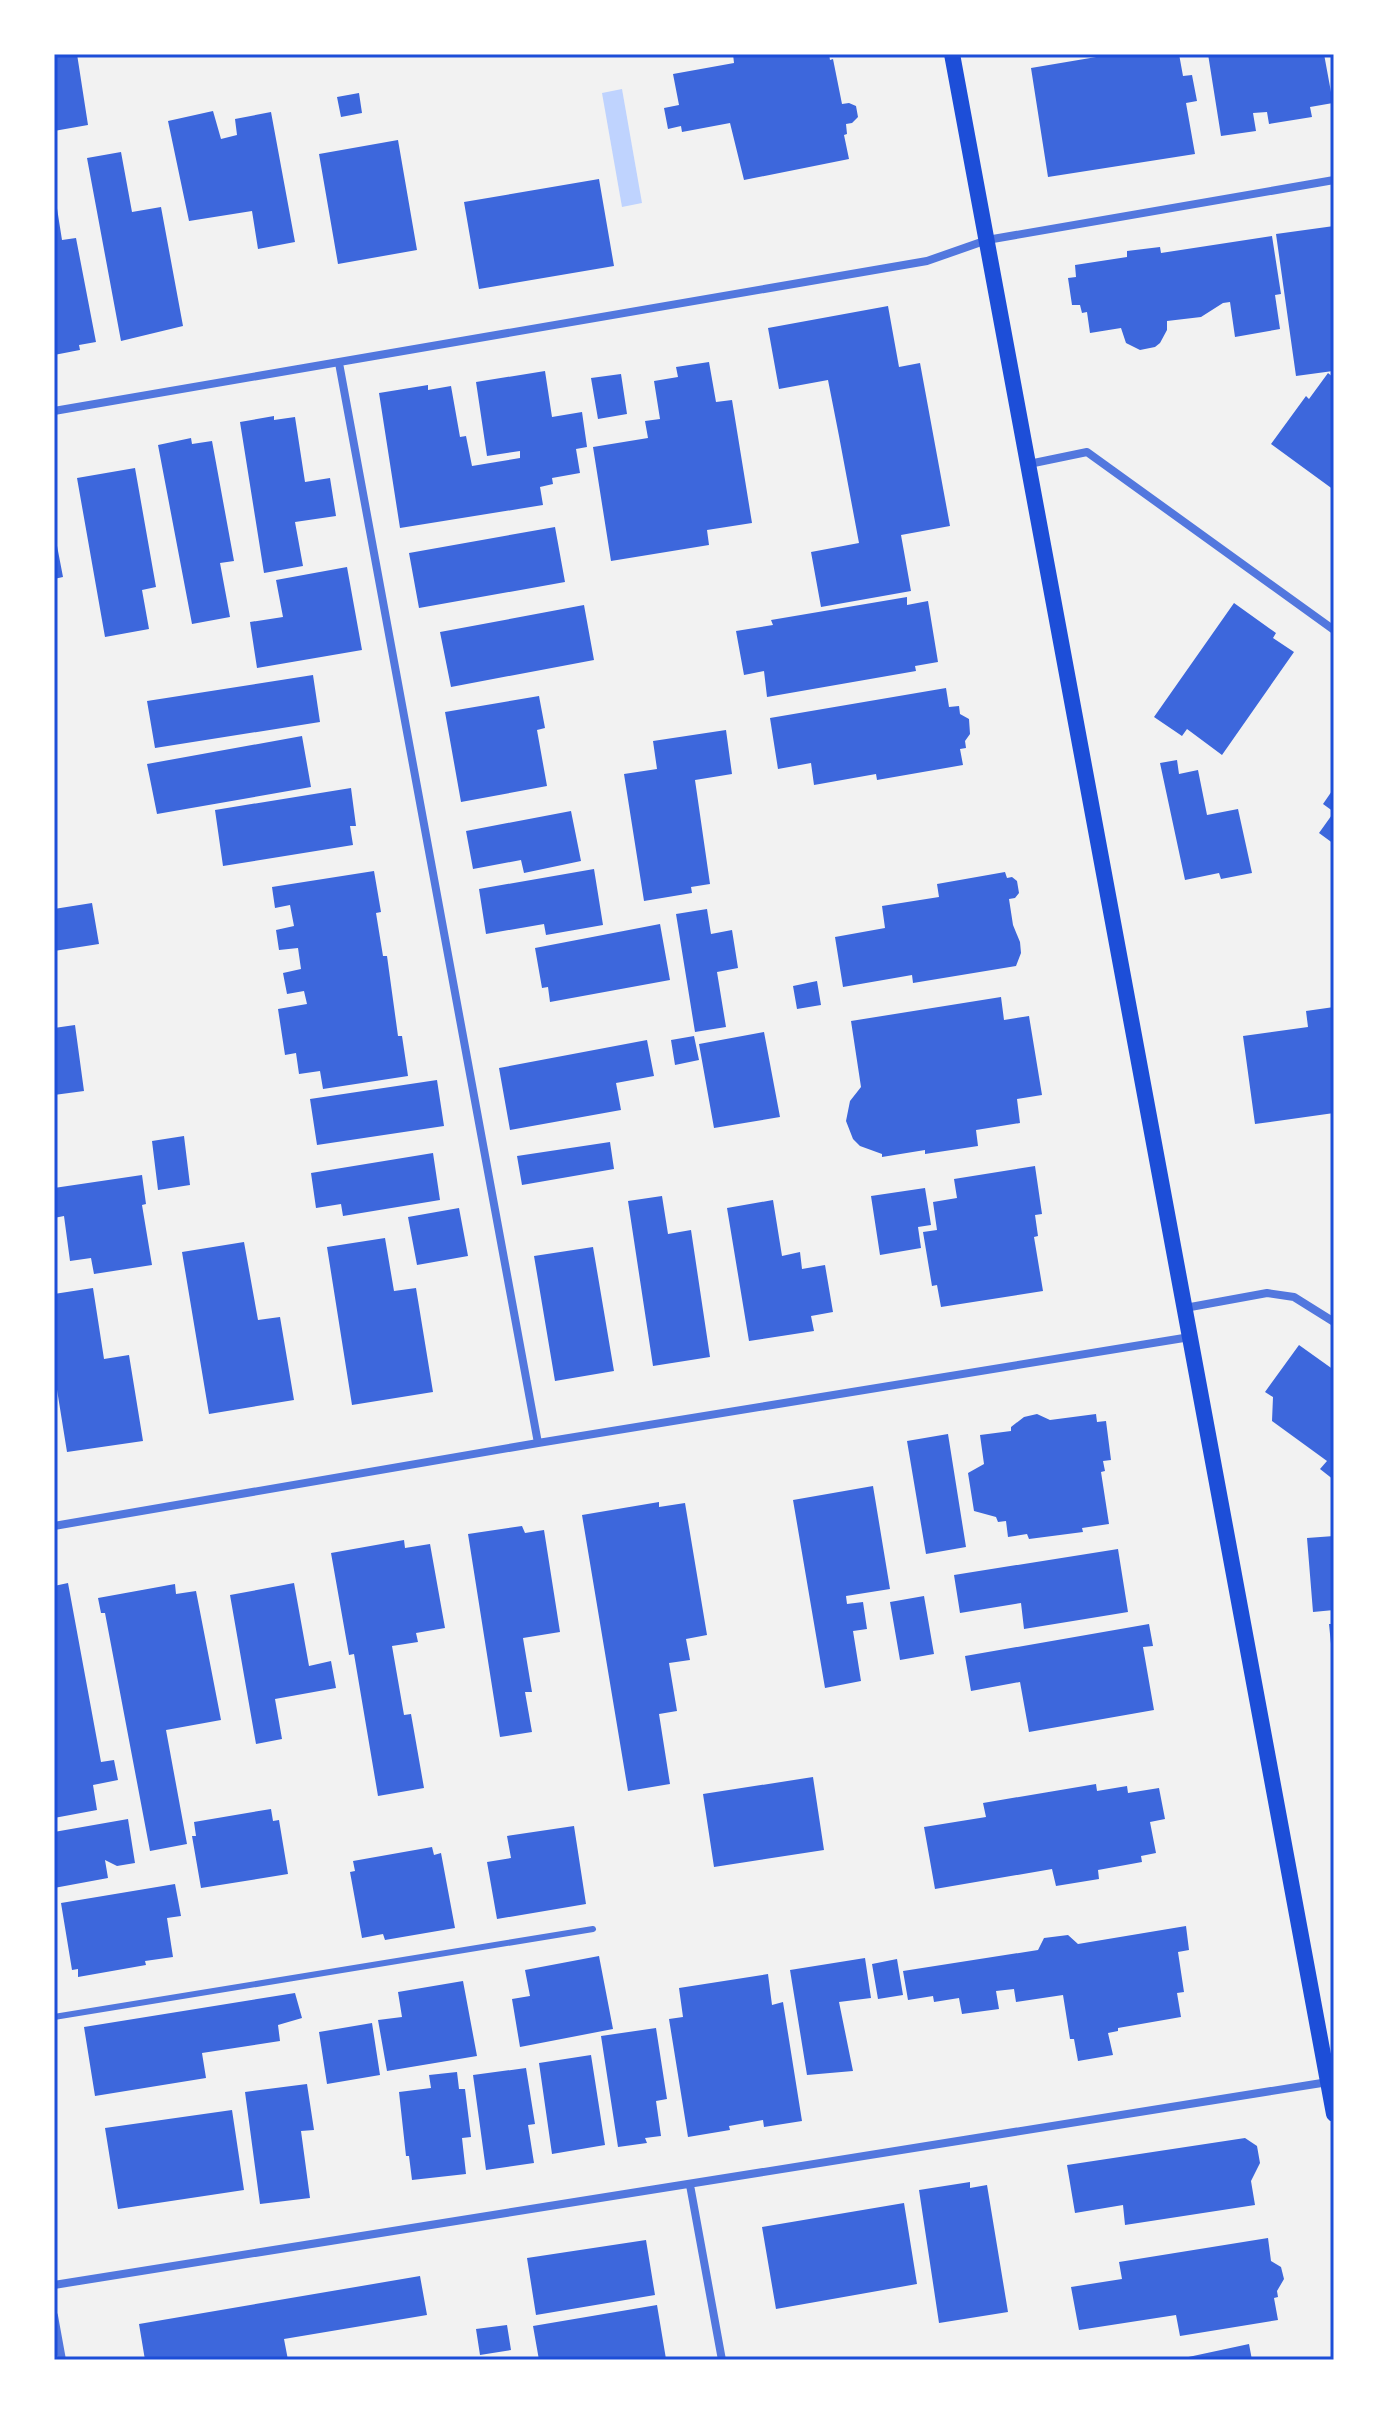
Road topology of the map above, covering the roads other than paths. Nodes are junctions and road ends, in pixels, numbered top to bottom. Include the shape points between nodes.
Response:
1 (952, 54) edge
2 (1334, 180) edge
3 (987, 240) junction
4 (339, 363) junction
5 (54, 411) edge
6 (1029, 464) junction
7 (1334, 630) edge
8 (1184, 1308) junction
9 (1334, 1322) edge
10 (1190, 1337) junction
11 (538, 1443) junction
12 (54, 1526) edge
13 (593, 1929) dead end
14 (54, 2017) edge
15 (1328, 2082) junction
16 (1334, 2114) edge
17 (690, 2185) junction
18 (54, 2285) edge
19 (54, 2316) edge
20 (62, 2360) edge
21 (722, 2360) edge

1 - 3 main road
2 - 3 street
3 - 4 street via 927,261
3 - 6 main road
4 - 5 street
4 - 11 street
6 - 7 street via 1087,452
6 - 8 main road
8 - 9 street via 1267,1293 1294,1297
8 - 10 main road
10 - 11 street
10 - 15 main road
11 - 12 street
13 - 14 lane
15 - 16 main road
15 - 17 street
17 - 18 street
17 - 21 street
19 - 20 street

